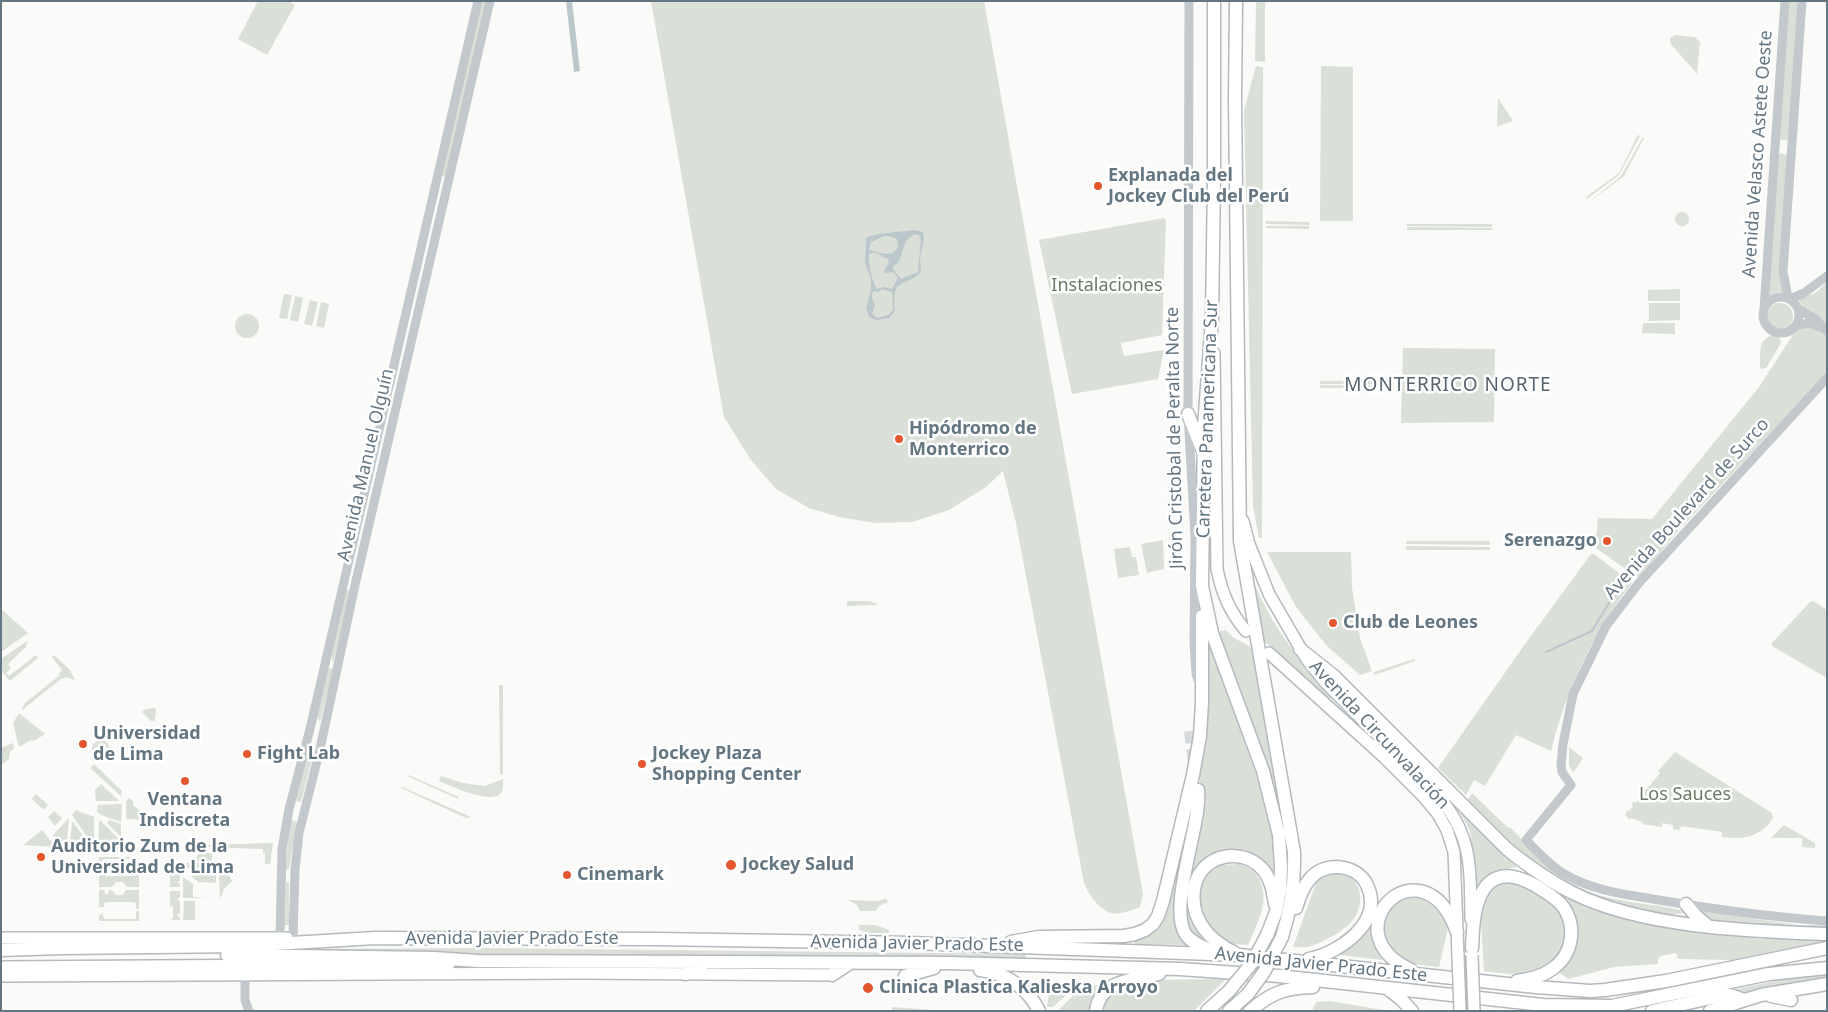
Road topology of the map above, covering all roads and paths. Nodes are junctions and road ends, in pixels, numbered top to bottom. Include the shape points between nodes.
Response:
1 (478, 1) edge
2 (490, 1) edge
3 (1189, 1) edge
4 (1214, 1) edge
5 (1236, 1) edge
6 (1785, 1) edge
7 (1802, 1) edge
8 (1827, 276) edge
9 (1784, 285) junction
10 (1804, 293) junction
11 (1789, 299) junction
12 (1764, 309) junction
13 (1798, 309) junction
14 (1212, 319) junction
15 (1796, 325) junction
16 (1826, 330) edge
17 (1827, 378) edge
18 (1188, 414) junction
19 (1203, 451) junction
20 (1239, 500) junction
21 (343, 583) junction
22 (355, 585) junction
23 (1202, 586) junction
24 (1246, 631) dead end
25 (1300, 649) junction
26 (1269, 653) dead end
27 (1202, 693) junction
28 (1198, 790) dead end
29 (1686, 904) junction
30 (1276, 912) junction
31 (1827, 921) edge
32 (1708, 926) junction
33 (1827, 930) edge
34 (1457, 932) junction
35 (1795, 933) junction
36 (1827, 934) edge
37 (1282, 937) junction
38 (1, 938) edge
39 (280, 938) junction
40 (293, 938) junction
41 (375, 938) junction
42 (995, 946) junction
43 (1827, 948) edge
44 (1, 950) edge
45 (114, 951) junction
46 (1472, 952) junction
47 (1216, 954) junction
48 (1239, 955) junction
49 (1, 958) edge
50 (1300, 960) junction
51 (478, 962) junction
52 (704, 963) junction
53 (850, 963) junction
54 (948, 964) junction
55 (422, 965) junction
56 (1, 966) edge
57 (1827, 968) edge
58 (1180, 970) junction
59 (685, 974) junction
60 (1420, 974) junction
61 (385, 975) junction
62 (832, 975) joint
63 (1, 976) edge
64 (245, 976) junction
65 (905, 976) dead end
66 (1494, 982) junction
67 (1345, 984) junction
68 (1827, 984) edge
69 (1386, 988) junction
70 (1761, 995) junction
71 (1744, 1000) junction
72 (1792, 1000) dead end
73 (1528, 1003) junction
74 (1587, 1007) junction
75 (248, 1011) edge
76 (1039, 1011) edge
77 (1096, 1011) edge
78 (1206, 1011) edge
79 (1229, 1011) edge
80 (1250, 1011) edge
81 (1412, 1011) edge
82 (1460, 1011) edge
83 (1474, 1011) edge
84 (1544, 1011) edge
85 (1606, 1011) edge
86 (1652, 1011) edge
87 (1710, 1011) edge

1 - 21 street, Avenida Manuel Olguín
2 - 22 street, Avenida Manuel Olguín
3 - 18 street, Jirón Cristobal de Peralta Norte
4 - 14 highway, Carretera Panamericana Sur
5 - 20 highway, Carretera Panamericana Sur
6 - 12 street, Avenida Velasco Astete Oeste
7 - 9 street, Avenida Velasco Astete Oeste
8 - 10 street
9 - 10 street
9 - 11 street, Avenida Velasco Astete Oeste
10 - 11 street
11 - 12 street via 1771,299
11 - 13 street
12 - 15 street via 1763,319 1768,328 1786,332
13 - 15 street
13 - 16 street
14 - 19 highway, Carretera Panamericana Sur
14 - 24 main road via 1217,570 1227,604
15 - 16 street via 1810,323
17 - 29 street, Avenida Boulevard de Surco via 1638,584 1606,626 1573,694 1568,714 1561,765 1571,784 1526,840 1553,866 1581,882 1612,892
18 - 19 highway
18 - 27 street, Jirón Cristobal de Peralta Norte via 1195,536 1196,674
19 - 23 highway, Carretera Panamericana Sur
20 - 25 main road, Avenida Circunvalación via 1259,573
20 - 37 highway, Carretera Panamericana Sur via 1242,561 1293,847 1290,911
21 - 22 street
21 - 39 street, Avenida Manuel Olguín via 282,849
22 - 40 street, Avenida Manuel Olguín via 299,833
23 - 27 highway
23 - 30 highway, Carretera Panamericana Sur via 1214,639 1273,806 1281,858
25 - 32 highway via 1334,676 1507,849 1540,874 1575,894 1621,911
25 - 46 main road, Avenida Circunvalación via 1326,682 1442,800 1459,825 1469,862
26 - 34 main road, Avenida Circunvalación via 1385,758 1438,814 1454,852
27 - 42 highway via 1201,726 1193,775 1163,901 1152,924 1130,936 1038,937
28 - 47 highway via 1198,806 1185,870 1181,921 1186,935
29 - 31 street
29 - 32 highway
30 - 48 highway via 1269,880 1254,862 1229,856 1217,859 1204,869 1194,892 1198,920 1213,939
30 - 78 highway, Carretera Panamericana Sur, bridge via 1248,968
32 - 35 highway
33 - 35 highway
34 - 60 highway via 1445,908 1424,892 1404,892 1385,905 1377,925 1380,943 1394,961
34 - 82 main road, Avenida Circunvalación, bridge
35 - 36 highway
37 - 50 highway via 1306,884 1316,873 1327,868 1343,868 1358,874 1364,881 1370,902 1367,917 1359,930 1336,950
37 - 79 highway, Carretera Panamericana Sur, bridge via 1264,972 1248,994
38 - 39 main road, Avenida Javier Prado Este
39 - 40 main road, Avenida Javier Prado Este
40 - 41 main road, Avenida Javier Prado Este
41 - 42 highway, Avenida Javier Prado Este
41 - 45 highway
42 - 47 highway, Avenida Javier Prado Este
43 - 66 highway, Avenida Javier Prado Este via 1666,981 1604,990 1565,990
44 - 45 highway
45 - 49 highway
45 - 51 highway via 434,958
46 - 66 highway via 1477,904 1485,888 1494,880 1508,876 1523,878 1564,908 1571,926 1570,940 1566,954 1557,966 1535,978
46 - 83 main road, Avenida Circunvalación, bridge
47 - 48 highway, Avenida Javier Prado Este
48 - 50 highway, Avenida Javier Prado Este
50 - 60 highway, Avenida Javier Prado Este
51 - 52 highway, Avenida Javier Prado Este
51 - 55 main road, Avenida Javier Prado Este
52 - 53 highway, Avenida Javier Prado Este
52 - 59 highway
53 - 54 highway, Avenida Javier Prado Este
53 - 62 highway
54 - 58 highway, Avenida Javier Prado Este
54 - 65 highway
54 - 76 highway via 1004,976 1026,992
55 - 56 main road, Avenida Javier Prado Este
55 - 61 main road
57 - 74 highway, Avenida Javier Prado Este via 1769,974 1612,1006
58 - 67 highway, Avenida Javier Prado Este via 1234,972
58 - 77 highway via 1113,984 1101,994
59 - 61 main road, Avenida Javier Prado Este
59 - 62 main road, Avenida Javier Prado Este
60 - 66 highway, Avenida Javier Prado Este
61 - 64 main road, Avenida Javier Prado Este
63 - 64 main road, Avenida Javier Prado Este
64 - 75 street
67 - 69 highway, Avenida Javier Prado Este
67 - 80 highway via 1281,990
68 - 70 highway
69 - 73 highway, Avenida Javier Prado Este
69 - 81 highway
70 - 71 highway
70 - 72 highway
71 - 86 highway via 1724,995
71 - 87 highway
73 - 74 highway, Avenida Javier Prado Este
73 - 84 highway
74 - 85 highway

